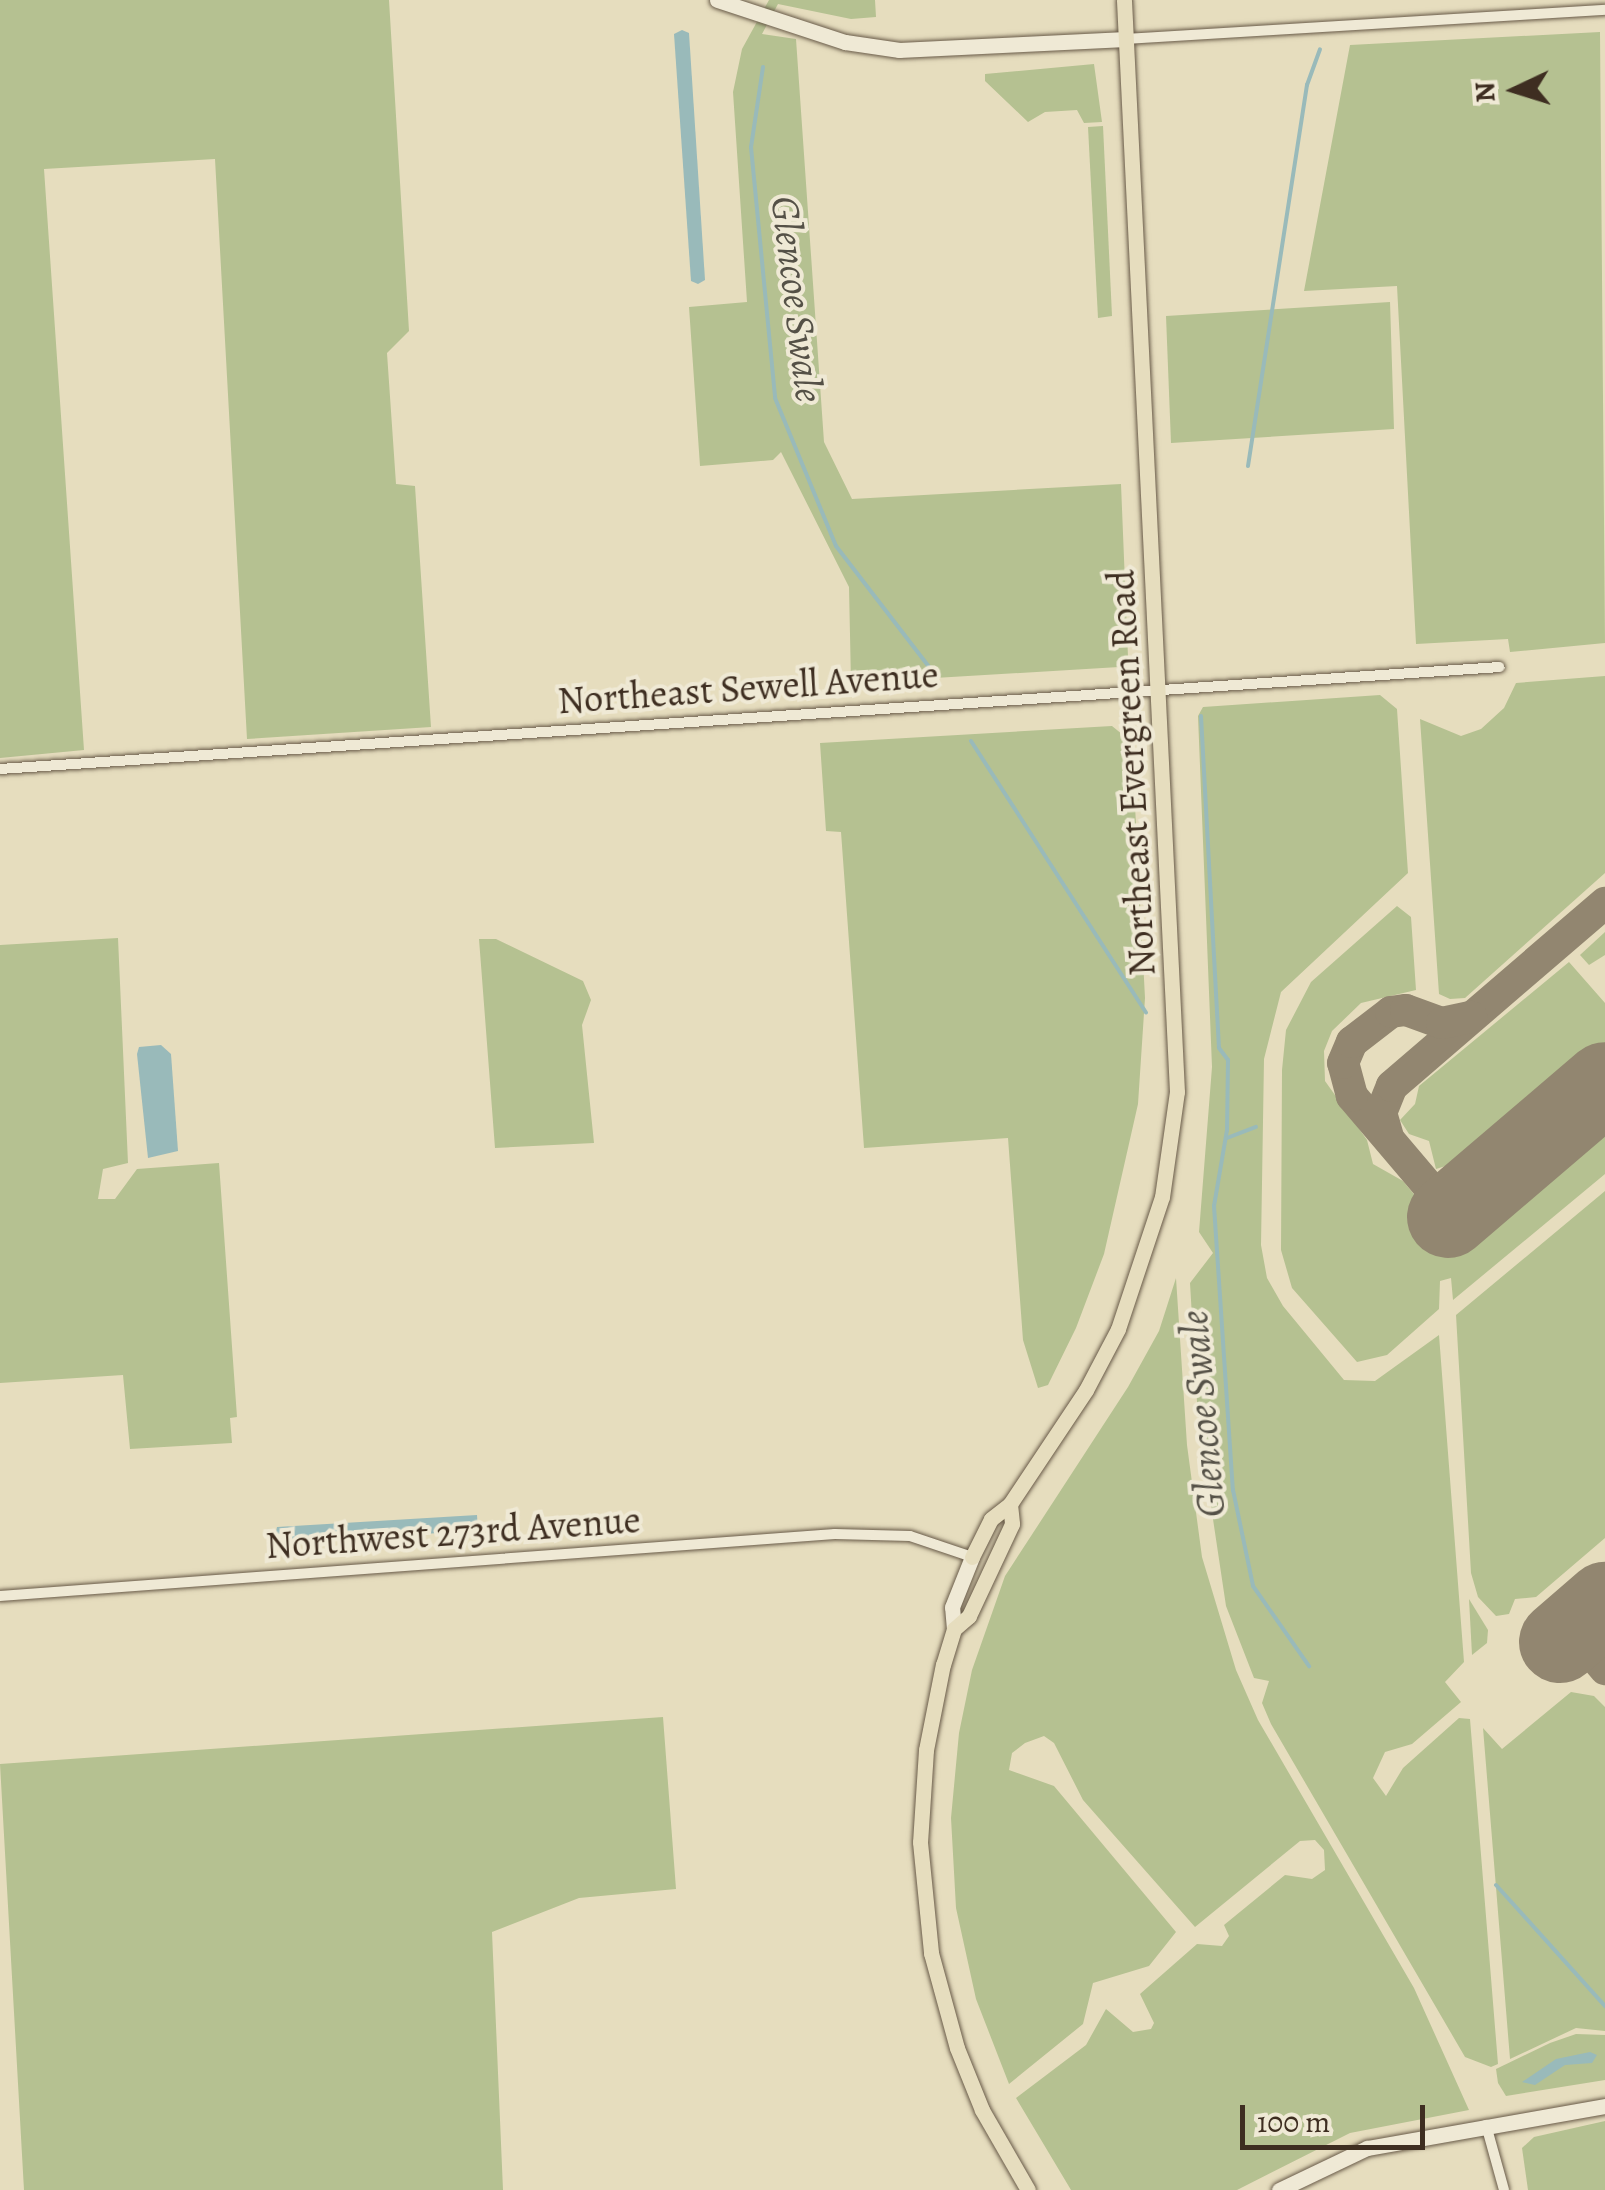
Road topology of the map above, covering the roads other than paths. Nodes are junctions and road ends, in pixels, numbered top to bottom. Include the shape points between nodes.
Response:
1 (717, 0) edge
2 (1124, 0) edge
3 (1605, 10) edge
4 (1126, 39) junction
5 (1500, 667) dead end
6 (1160, 690) junction
7 (0, 769) edge
8 (1010, 1504) junction
9 (972, 1557) junction
10 (0, 1596) edge
11 (954, 1629) junction
12 (1605, 2106) edge
13 (1486, 2125) junction
14 (1028, 2190) edge
15 (1279, 2190) edge
16 (1504, 2190) edge

1 - 4 main road via 844,42 899,50
2 - 4 main road, Northeast Evergreen Road
3 - 4 street
4 - 6 main road, Northeast Evergreen Road
5 - 6 street, Northeast Sewell Avenue
6 - 7 street, Northeast Sewell Avenue
6 - 8 main road, Northeast Evergreen Road via 1178,1039 1169,1163 1144,1264 1118,1328
8 - 9 main road, Northeast Evergreen Road via 991,1518
8 - 11 main road, Northeast Evergreen Road via 1012,1524 969,1616
9 - 10 street, Northwest 273rd Avenue via 910,1536 836,1534
9 - 11 main road, Northeast Evergreen Road via 952,1606
11 - 14 main road, Northeast Evergreen Road via 933,1706 921,1795 926,1921 957,2048
12 - 13 main road
13 - 15 main road via 1368,2148
13 - 16 street

